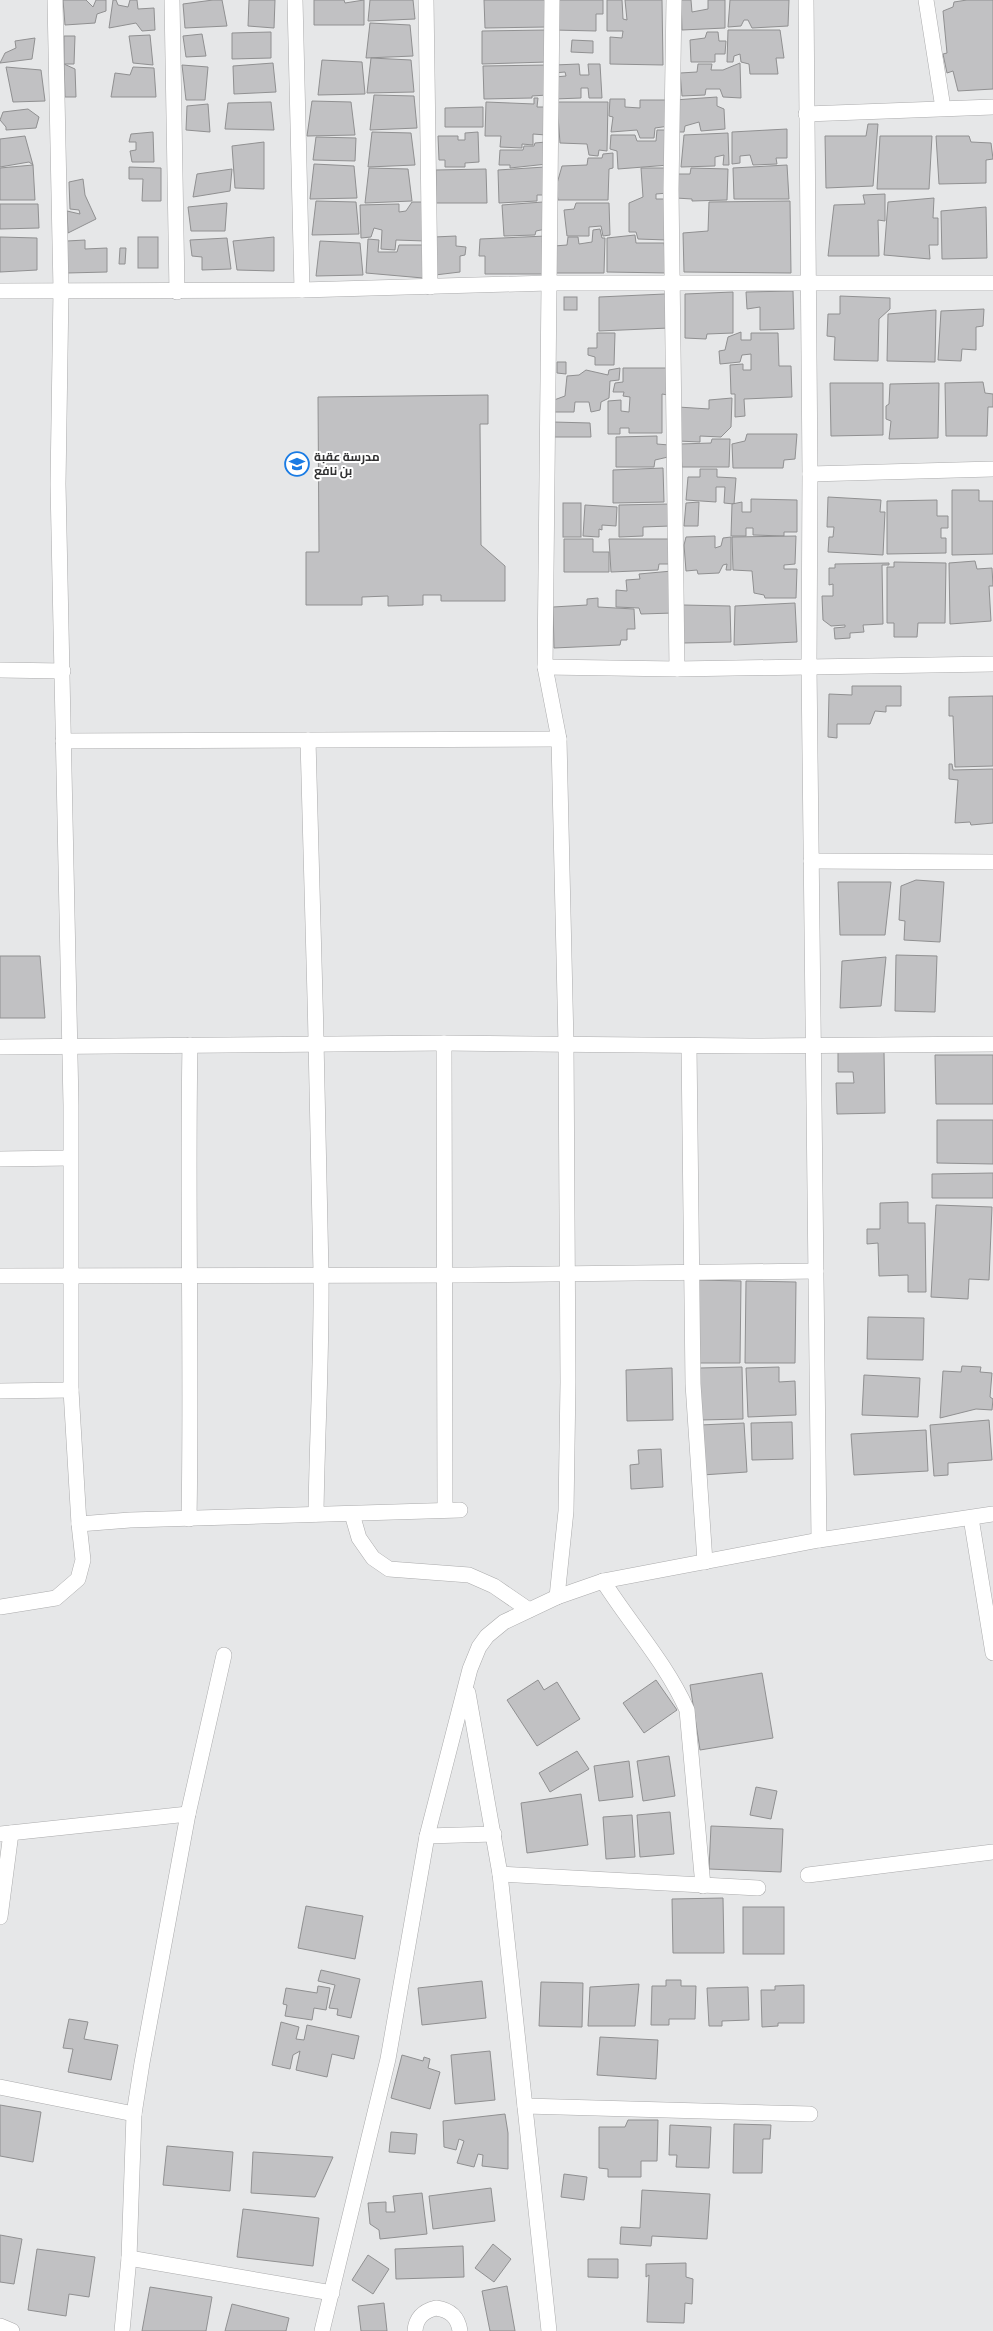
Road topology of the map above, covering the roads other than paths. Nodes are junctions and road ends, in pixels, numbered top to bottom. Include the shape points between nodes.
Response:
1 (55, 0) edge
2 (172, 0) edge
3 (296, 0) edge
4 (426, 0) edge
5 (552, 0) edge
6 (674, 0) edge
7 (806, 0) edge
8 (926, 0) edge
9 (993, 106) edge
10 (943, 108) junction
11 (806, 114) junction
12 (549, 283) junction
13 (672, 283) junction
14 (807, 283) junction
15 (993, 283) edge
16 (430, 287) junction
17 (61, 290) junction
18 (302, 290) junction
19 (0, 291) edge
20 (177, 292) junction
21 (993, 469) edge
22 (810, 474) junction
23 (993, 664) edge
24 (809, 666) junction
25 (545, 668) junction
26 (677, 669) junction
27 (0, 670) edge
28 (62, 671) junction
29 (559, 739) junction
30 (308, 740) junction
31 (63, 741) junction
32 (811, 861) junction
33 (993, 862) edge
34 (444, 1043) junction
35 (566, 1044) junction
36 (993, 1044) edge
37 (190, 1045) junction
38 (317, 1045) junction
39 (689, 1046) junction
40 (813, 1046) junction
41 (0, 1047) edge
42 (70, 1047) junction
43 (70, 1158) junction
44 (0, 1159) edge
45 (816, 1271) junction
46 (567, 1272) junction
47 (690, 1272) junction
48 (320, 1274) junction
49 (189, 1275) junction
50 (444, 1275) junction
51 (0, 1276) edge
52 (70, 1276) junction
53 (71, 1390) junction
54 (0, 1391) edge
55 (445, 1509) junction
56 (460, 1510) dead end
57 (316, 1514) junction
58 (352, 1514) junction
59 (993, 1514) edge
60 (971, 1518) junction
61 (189, 1519) junction
62 (79, 1524) junction
63 (818, 1540) junction
64 (705, 1562) junction
65 (603, 1581) junction
66 (557, 1596) junction
67 (0, 1607) edge
68 (529, 1610) junction
69 (993, 1653) edge
70 (224, 1655) dead end
71 (467, 1689) junction
72 (188, 1814) junction
73 (6, 1834) edge
74 (494, 1834) junction
75 (427, 1836) junction
76 (993, 1852) edge
77 (500, 1874) junction
78 (808, 1875) dead end
79 (703, 1886) junction
80 (758, 1888) dead end
81 (0, 1917) edge
82 (0, 2087) edge
83 (525, 2106) junction
84 (134, 2114) junction
85 (810, 2114) dead end
86 (129, 2258) junction
87 (332, 2293) junction
88 (0, 2326) edge
89 (12, 2331) edge
90 (122, 2331) edge
91 (322, 2331) edge
92 (415, 2331) edge
93 (460, 2331) edge
94 (549, 2331) edge

1 - 17 street
2 - 20 street
3 - 18 street
4 - 16 street
5 - 12 street
6 - 13 street
7 - 11 street
8 - 10 street
9 - 10 street
10 - 11 street
11 - 14 street
12 - 13 street
12 - 16 street
12 - 25 street
13 - 14 street
13 - 26 street
14 - 15 street
14 - 22 street
16 - 18 street
17 - 19 street
17 - 20 street
17 - 28 street via 58,484
18 - 20 street
21 - 22 street
22 - 24 street
23 - 24 street
24 - 26 street
24 - 32 street
25 - 26 street
25 - 29 street
27 - 28 street
28 - 31 street
29 - 30 street
29 - 35 street
30 - 31 street
30 - 38 street
31 - 42 street
32 - 33 street
32 - 40 street
34 - 35 street
34 - 38 street
34 - 50 street
35 - 39 street
35 - 46 street
36 - 40 street
37 - 38 street
37 - 42 street
37 - 49 street
38 - 48 street
39 - 40 street
39 - 47 street
40 - 45 street
41 - 42 street
42 - 43 street
43 - 44 street
43 - 52 street
45 - 47 street
45 - 63 street
46 - 47 street
46 - 50 street
46 - 66 street via 566,1511
47 - 64 street via 693,1384
48 - 49 street
48 - 50 street
48 - 57 street
49 - 52 street
49 - 61 street
50 - 55 street
51 - 52 street
52 - 53 street
53 - 54 street
53 - 62 street
55 - 56 street
55 - 58 street
57 - 58 street
57 - 61 street
58 - 68 street via 359,1538 373,1558 388,1569 469,1575 494,1586
59 - 60 street
60 - 63 street
60 - 69 street
61 - 62 street
62 - 67 street via 83,1560 78,1579 56,1598
63 - 64 street
64 - 65 street
65 - 66 street
65 - 79 street via 666,1669 687,1710
66 - 68 street
68 - 71 street via 504,1622 487,1636 476,1655
70 - 72 street
71 - 74 street
71 - 75 street
72 - 73 street
72 - 84 street
73 - 81 street
74 - 75 street
74 - 77 street
75 - 87 street via 388,2059
76 - 78 street
77 - 79 street
77 - 83 street
79 - 80 street
82 - 84 street
83 - 85 street
83 - 94 street
84 - 86 street
86 - 87 street
86 - 90 street
87 - 91 street
88 - 89 street
92 - 93 street via 422,2314 436,2308 452,2313

